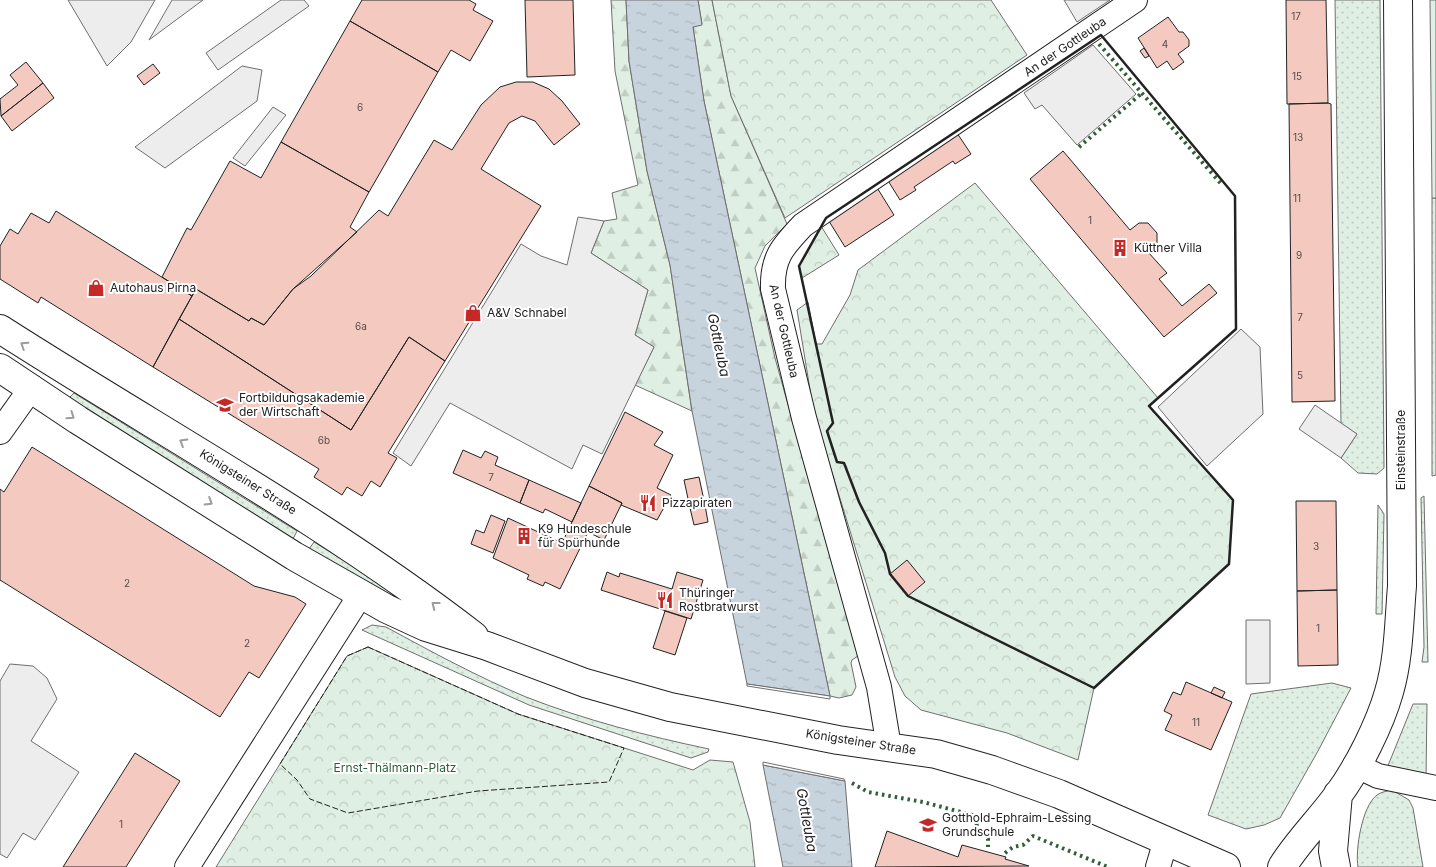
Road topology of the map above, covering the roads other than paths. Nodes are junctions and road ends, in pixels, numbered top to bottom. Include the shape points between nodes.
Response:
1 (1135, 0) edge
2 (1398, 0) edge
3 (0, 329) edge
4 (49, 361) junction
5 (0, 368) edge
6 (32, 388) junction
7 (0, 432) edge
8 (361, 594) junction
9 (487, 646) junction
10 (889, 747) junction
11 (1356, 765) junction
12 (1436, 788) edge
13 (1338, 794) junction
14 (1166, 840) junction
15 (187, 867) edge
16 (1158, 867) edge
17 (1226, 867) edge
18 (1282, 867) edge
19 (1336, 867) edge

1 - 10 street, An der Gottleuba via 803,225 775,260 773,290 804,418 879,687
2 - 11 main road, Einsteinstraße via 1402,586 1389,692
4 -> 3 main road, Königsteiner Straße
4 - 6 main road
9 -> 4 main road, Königsteiner Straße via 416,591 314,523
5 - 6 main road, Königsteiner Straße
6 - 7 street
6 -> 8 main road, Königsteiner Straße via 294,556
8 - 9 main road, Königsteiner Straße via 426,627
8 - 15 street
9 - 10 main road, Königsteiner Straße via 585,683 670,707
10 - 14 main road, Königsteiner Straße via 936,754 992,770 1060,794
11 - 12 street via 1378,776
11 - 13 main road, Einsteinstraße
13 - 18 main road, Einsteinstraße
13 - 19 main road via 1333,851
14 - 16 street
14 - 17 main road, Königsteiner Straße

